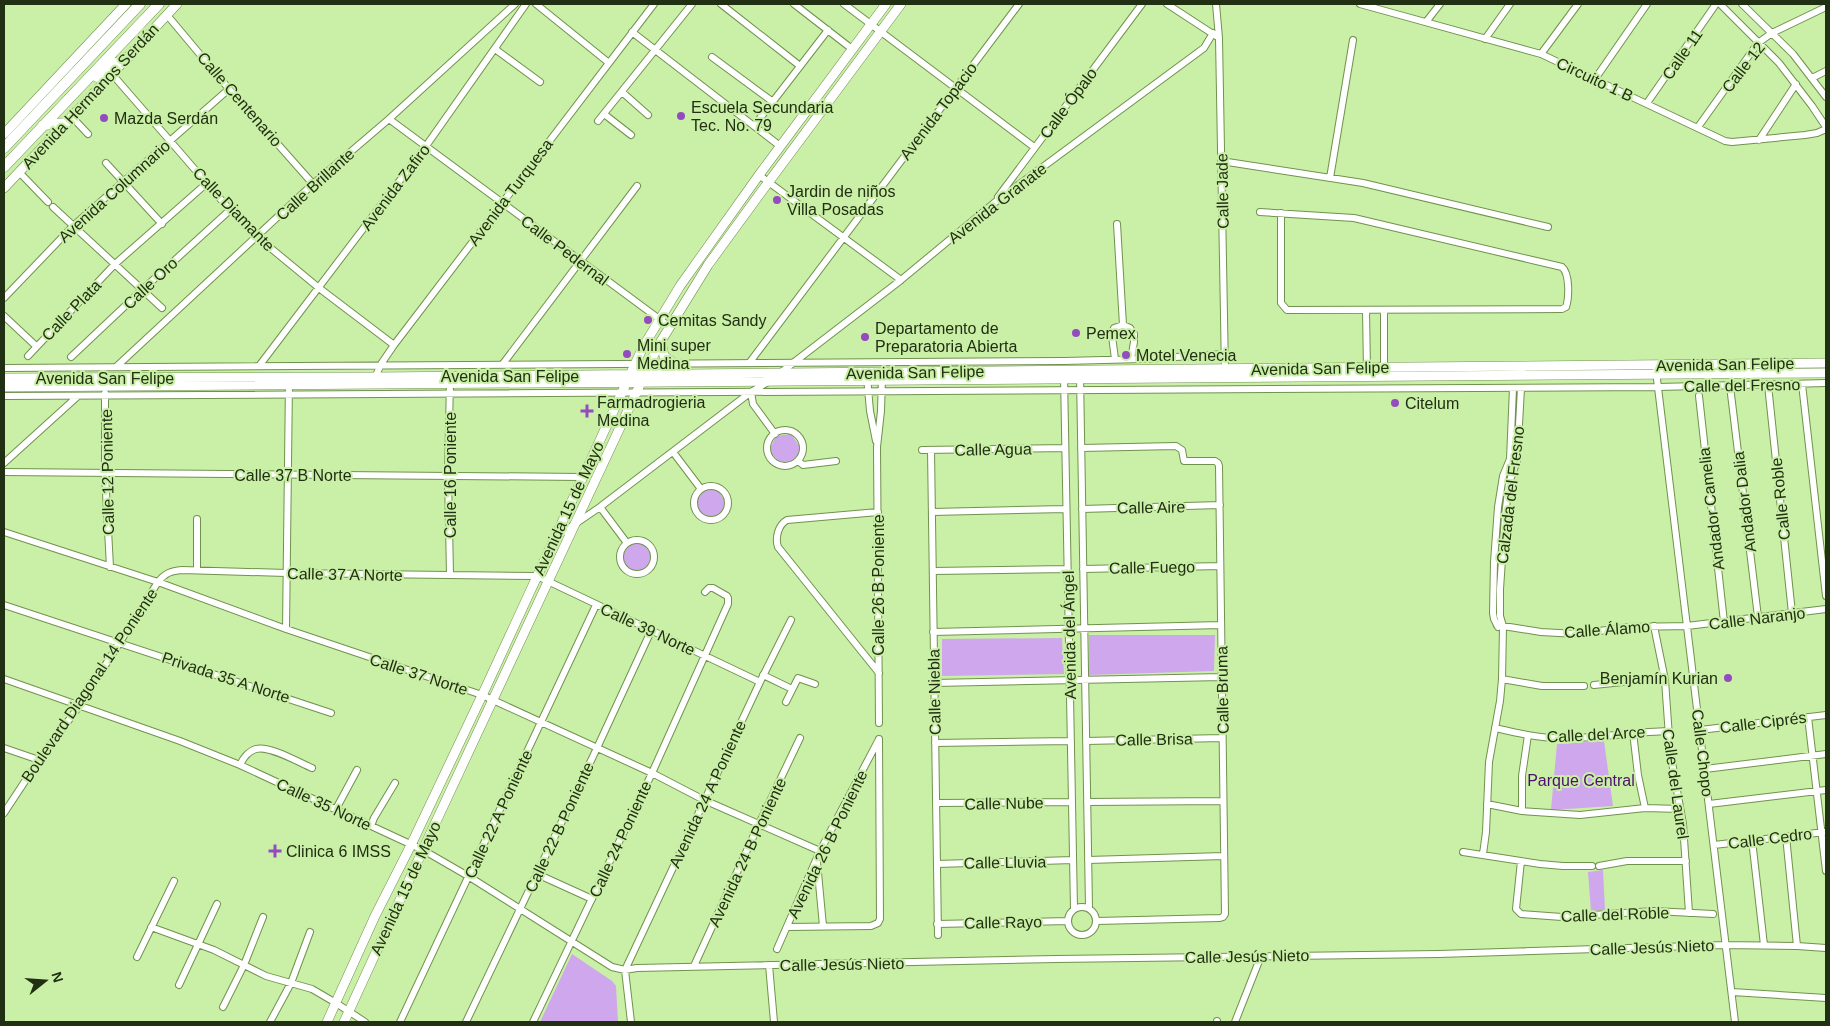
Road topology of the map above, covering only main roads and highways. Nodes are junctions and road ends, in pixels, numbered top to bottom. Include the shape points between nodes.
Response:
1 (126, 4) edge
2 (140, 4) edge
3 (177, 4) edge
4 (886, 4) edge
5 (901, 4) edge
6 (157, 6) edge
7 (167, 9) edge
8 (126, 59) junction
9 (84, 82) junction
10 (69, 120) junction
11 (43, 125) junction
12 (4, 134) edge
13 (4, 148) edge
14 (4, 167) edge
15 (4, 188) edge
16 (661, 341) junction
17 (1826, 363) edge
18 (675, 364) road end
19 (1080, 370) junction
20 (1655, 370) junction
21 (1367, 372) junction
22 (1384, 372) junction
23 (1225, 373) junction
24 (1826, 373) edge
25 (867, 376) junction
26 (8, 378) edge
27 (628, 378) junction
28 (642, 378) junction
29 (4, 386) edge
30 (105, 386) junction
31 (327, 1022) edge
32 (344, 1022) edge

1 - 12 main road
2 - 13 main road
3 - 7 main road, Avenida Hermanos Serdán
4 - 27 main road, Avenida 15 de Mayo via 680,286
5 - 16 main road, Avenida 15 de Mayo via 708,266
6 - 7 main road
6 - 9 main road
7 - 8 main road, Avenida Hermanos Serdán
8 - 9 main road
8 - 10 main road, Avenida Hermanos Serdán
9 - 11 main road
10 - 11 main road
10 - 15 main road, Avenida Hermanos Serdán
11 - 14 main road
16 - 18 main road via 664,356
16 - 28 main road, Avenida 15 de Mayo
17 - 20 main road, Avenida San Felipe
19 - 23 main road, Avenida San Felipe
19 - 23 main road, Avenida San Felipe
19 - 25 main road, Avenida San Felipe
20 - 22 main road, Avenida San Felipe
20 - 22 main road, Avenida San Felipe via 1574,375
20 - 24 main road, Avenida San Felipe
21 - 22 main road, Avenida San Felipe
21 - 23 main road, Avenida San Felipe
21 - 23 main road, Avenida San Felipe via 1316,377
25 - 28 main road, Avenida San Felipe via 780,373
25 - 28 main road, Avenida San Felipe via 770,381
26 - 30 main road, Avenida San Felipe
27 - 28 main road, Avenida San Felipe
27 - 30 main road, Avenida San Felipe
27 - 31 main road, Avenida 15 de Mayo
28 - 32 main road, Avenida 15 de Mayo
29 - 30 main road, Avenida San Felipe

